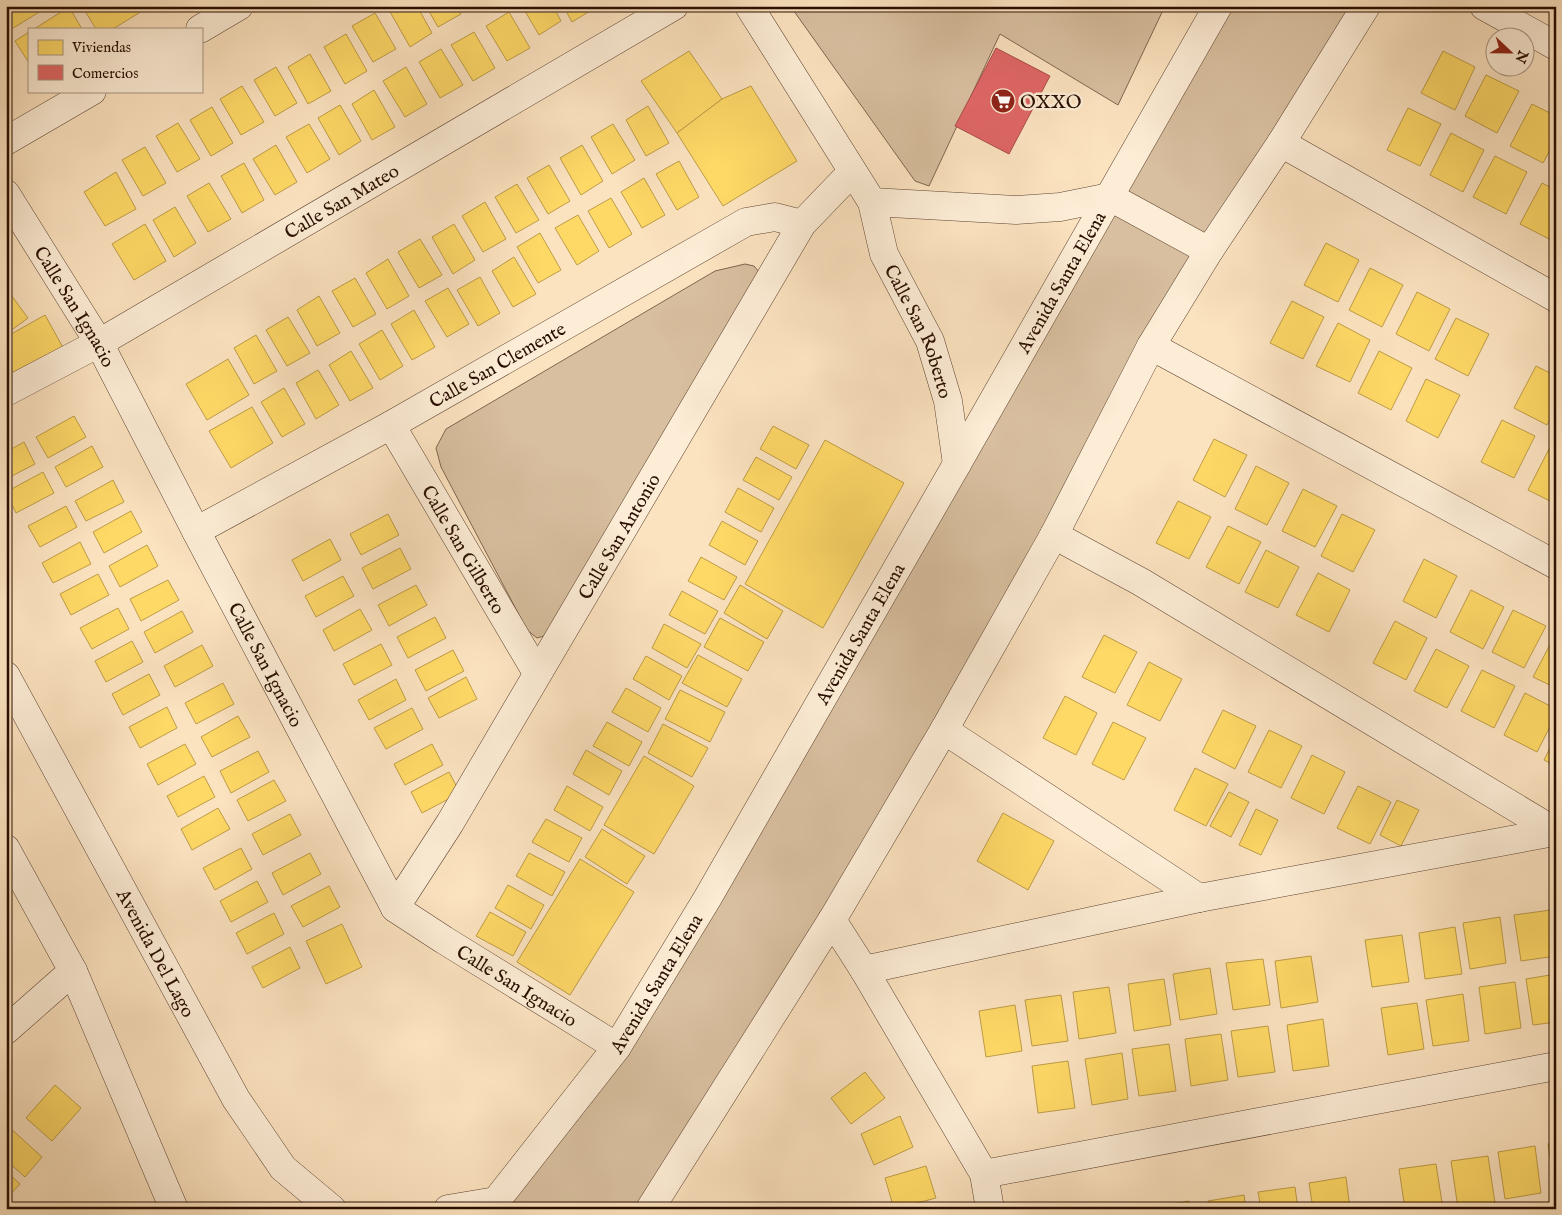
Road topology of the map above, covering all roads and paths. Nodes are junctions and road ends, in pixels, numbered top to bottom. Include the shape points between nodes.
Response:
1 (239, 6) edge
2 (674, 6) edge
3 (749, 6) edge
4 (1218, 6) edge
5 (1366, 6) edge
6 (1484, 6) edge
7 (202, 28) edge
8 (1556, 46) edge
9 (90, 92) edge
10 (6, 141) edge
11 (1281, 144) junction
12 (852, 172) junction
13 (6, 194) edge
14 (1110, 197) junction
15 (872, 202) junction
16 (802, 224) junction
17 (1208, 251) junction
18 (1556, 298) edge
19 (99, 343) junction
20 (1151, 346) junction
21 (6, 392) edge
22 (391, 425) junction
23 (957, 464) junction
24 (196, 532) junction
25 (1054, 535) junction
26 (1556, 565) edge
27 (537, 673) junction
28 (6, 676) edge
29 (944, 730) junction
30 (1555, 832) edge
31 (6, 850) edge
32 (1199, 898) junction
33 (395, 908) junction
34 (832, 920) junction
35 (864, 970) junction
36 (73, 971) junction
37 (6, 1030) edge
38 (617, 1047) junction
39 (1556, 1066) edge
40 (984, 1174) junction
41 (507, 1205) edge
42 (174, 1209) edge
43 (332, 1209) edge
44 (448, 1209) edge
45 (650, 1209) edge
46 (990, 1209) edge

1 - 7 street
2 - 19 street, Calle San Mateo
3 - 12 street, Calle San Roberto
4 - 14 street, Avenida Santa Elena
5 - 11 street
6 - 8 street
9 - 10 street
11 - 17 street
11 - 18 street
12 - 15 street, Calle San Roberto
12 - 16 street, Calle San Antonio
13 - 19 street, Calle San Ignacio
14 - 15 street via 1060,207 1016,210
14 - 17 street
14 - 23 street, Avenida Santa Elena
15 - 23 street, Calle San Roberto via 884,254 930,341 948,401
16 - 22 street, Calle San Clemente via 775,217 746,222
16 - 27 street, Calle San Antonio
17 - 20 street
19 - 21 street, Calle San Mateo
19 - 24 street, Calle San Ignacio
20 - 25 street
20 - 26 street
22 - 24 street, Calle San Clemente
22 - 27 street, Calle San Gilberto
23 - 38 street, Avenida Santa Elena via 707,899
24 - 33 street, Calle San Ignacio
25 - 29 street
25 - 30 street via 1141,582
27 - 33 street, Calle San Antonio via 450,822
28 - 43 street, Avenida Del Lago via 236,1099 283,1168
29 - 32 street
29 - 34 street
30 - 32 street
31 - 36 street
32 - 35 street
33 - 38 street, Calle San Ignacio
34 - 35 street
34 - 45 street
35 - 40 street
36 - 37 street
36 - 42 street
38 - 41 street, Avenida Santa Elena
39 - 40 street
40 - 46 street
41 - 44 street, Avenida Santa Elena

